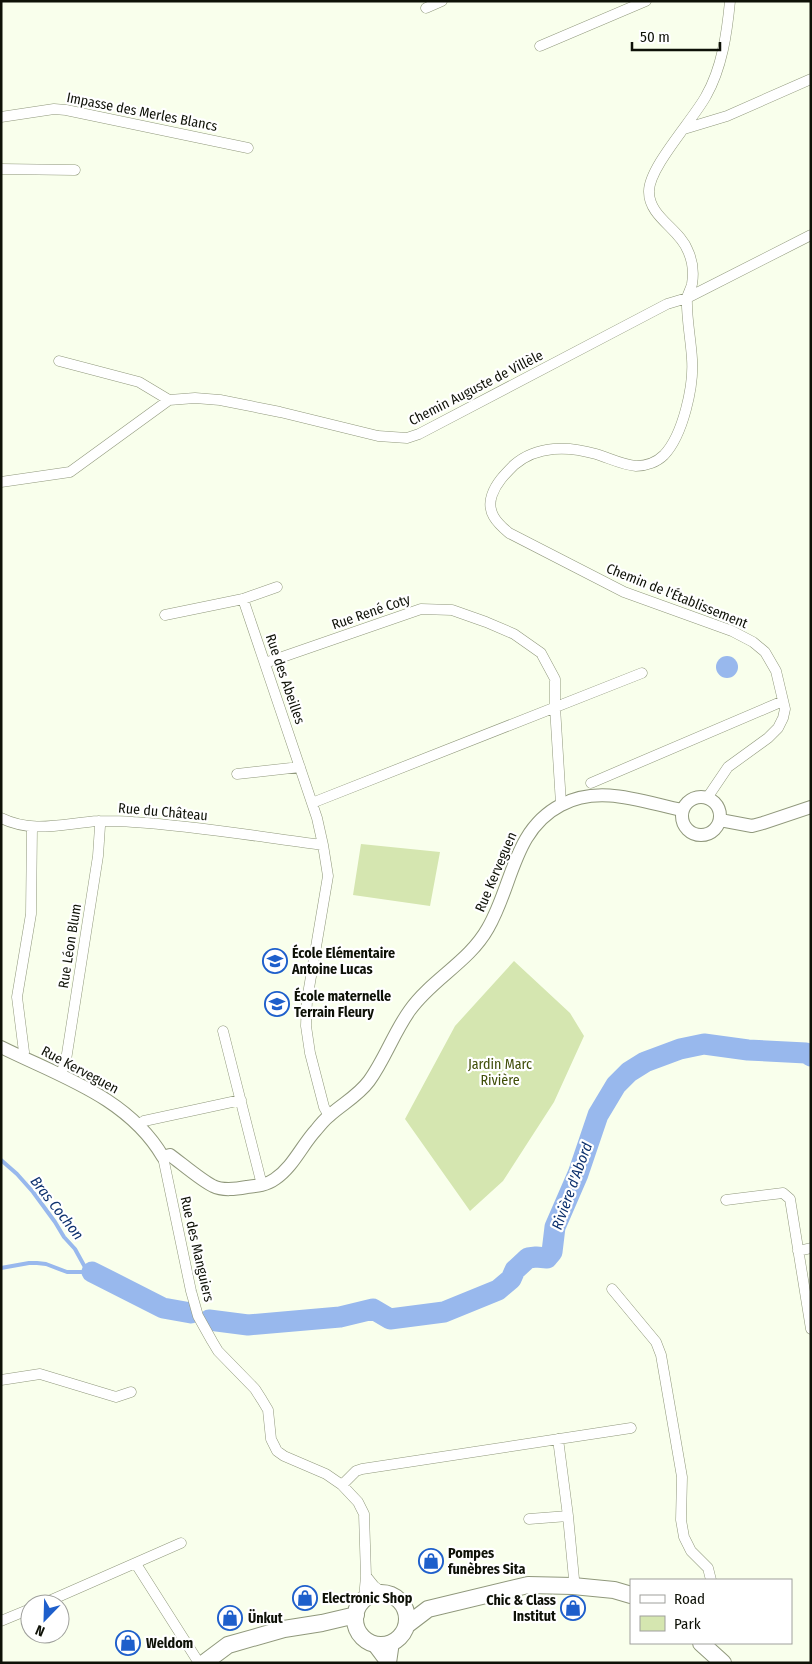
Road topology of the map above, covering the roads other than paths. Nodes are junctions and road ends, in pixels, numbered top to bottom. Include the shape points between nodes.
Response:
1 (442, 1) edge
2 (646, 1) edge
3 (730, 1) edge
4 (426, 8) dead end
5 (540, 46) dead end
6 (811, 79) edge
7 (1, 117) edge
8 (684, 129) junction
9 (248, 148) dead end
10 (1, 169) edge
11 (75, 170) dead end
12 (811, 235) edge
13 (687, 298) junction
14 (59, 361) dead end
15 (169, 400) junction
16 (1, 482) edge
17 (277, 587) dead end
18 (243, 599) junction
19 (165, 616) dead end
20 (265, 663) junction
21 (642, 673) dead end
22 (783, 701) junction
23 (555, 707) junction
24 (300, 768) junction
25 (237, 774) dead end
26 (591, 783) dead end
27 (708, 798) junction
28 (312, 803) junction
29 (561, 804) junction
30 (811, 807) edge
31 (682, 810) junction
32 (1, 818) edge
33 (720, 820) junction
34 (99, 821) junction
35 (32, 827) junction
36 (323, 845) junction
37 (223, 1031) dead end
38 (1, 1047) edge
39 (22, 1057) junction
40 (61, 1074) junction
41 (241, 1100) junction
42 (329, 1116) junction
43 (138, 1125) junction
44 (163, 1156) junction
45 (262, 1185) junction
46 (726, 1200) dead end
47 (811, 1248) edge
48 (798, 1251) junction
49 (612, 1290) dead end
50 (811, 1329) edge
51 (1, 1380) edge
52 (131, 1392) dead end
53 (630, 1428) dead end
54 (558, 1439) junction
55 (342, 1485) junction
56 (568, 1516) junction
57 (529, 1519) dead end
58 (181, 1543) dead end
59 (136, 1564) junction
60 (366, 1576) junction
61 (711, 1579) edge
62 (573, 1586) junction
63 (383, 1593) junction
64 (66, 1594) edge
65 (630, 1595) edge
66 (364, 1599) junction
67 (402, 1603) junction
68 (428, 1609) junction
69 (20, 1613) edge
70 (1, 1621) edge
71 (357, 1623) junction
72 (407, 1625) junction
73 (393, 1642) junction
74 (372, 1643) junction
75 (702, 1644) edge
76 (199, 1663) edge
77 (204, 1663) edge
78 (388, 1663) edge
79 (723, 1663) edge

1 - 4 street
2 - 5 street
3 - 8 street via 718,68 707,96
6 - 8 street via 727,116
7 - 9 street, Impasse des Merles Blancs via 66,110
8 - 13 street via 655,170 648,194 653,207 680,237 691,258 692,285
10 - 11 street
12 - 13 street, Chemin Auguste de Villèle
13 - 15 street, Chemin Auguste de Villèle via 667,304 434,428 407,438 378,436 220,400
13 - 22 street, Chemin de l'Établissement via 692,383 680,426 663,456 653,463 636,466 595,454 548,449 523,458 502,476 492,494 490,511 509,533 581,571 624,592 732,631 753,642 765,652 776,671
14 - 15 street via 139,382
15 - 16 street via 70,472
17 - 18 street
18 - 19 street
18 - 20 street, Rue des Abeilles
20 - 23 street, Rue René Coty via 421,609 452,610 514,634 541,653 555,679
20 - 24 street, Rue des Abeilles
21 - 23 street
22 - 26 street
22 - 27 street, Chemin de l'Établissement via 785,709 778,728 728,767
23 - 28 street
23 - 29 street, Rue René Coty
24 - 25 street
24 - 28 street, Rue des Abeilles
27 - 31 street via 689,800
27 - 33 street via 719,809
28 - 36 street, Rue des Abeilles
29 - 31 street, Rue Kerveguen via 599,794
29 - 42 street, Rue Kerveguen via 529,832 498,909 476,946 411,1008 368,1082
30 - 33 street via 752,826
31 - 33 street via 683,824 698,835 714,830
32 - 35 street, Rue du Château via 12,824
34 - 35 street, Rue du Château
34 - 36 street, Rue du Château via 162,824
34 - 40 street, Rue Léon Blum via 98,856 66,1060
35 - 39 street via 31,914 18,998
36 - 42 street, Rue des Abeilles via 328,876 307,1000 306,1026 310,1053
37 - 41 street
38 - 39 street, Rue Kerveguen
39 - 40 street, Rue Kerveguen
40 - 43 street, Rue Kerveguen via 110,1101
41 - 43 street
41 - 45 street
42 - 45 street, Rue Kerveguen via 293,1161 275,1179
43 - 44 street, Rue Kerveguen
44 - 45 street, Rue Kerveguen via 170,1155 213,1187 230,1189
44 - 55 street, Rue des Manguiers via 198,1316 218,1351 256,1389 268,1410 271,1439 277,1450
46 - 48 street via 787,1195
47 - 48 street
48 - 50 street
49 - 61 street via 656,1342 661,1356 682,1477 684,1537 691,1552 708,1568
51 - 52 street via 40,1374 116,1397
53 - 54 street
54 - 55 street via 362,1469
54 - 56 street
55 - 60 street, Rue des Manguiers via 364,1514
56 - 57 street
56 - 62 street
58 - 59 street
59 - 64 street
59 - 76 street
60 - 63 street
60 - 66 street, Rue des Manguiers
62 - 65 main road
62 - 68 main road via 528,1585
63 - 66 main road
63 - 67 main road
66 - 71 main road via 357,1609
67 - 68 main road
67 - 72 main road
68 - 72 main road
69 - 70 street
71 - 74 main road via 364,1638
71 - 77 main road via 322,1623 284,1629 228,1645
72 - 73 main road
73 - 74 main road
73 - 78 street
74 - 78 street
75 - 79 main road

